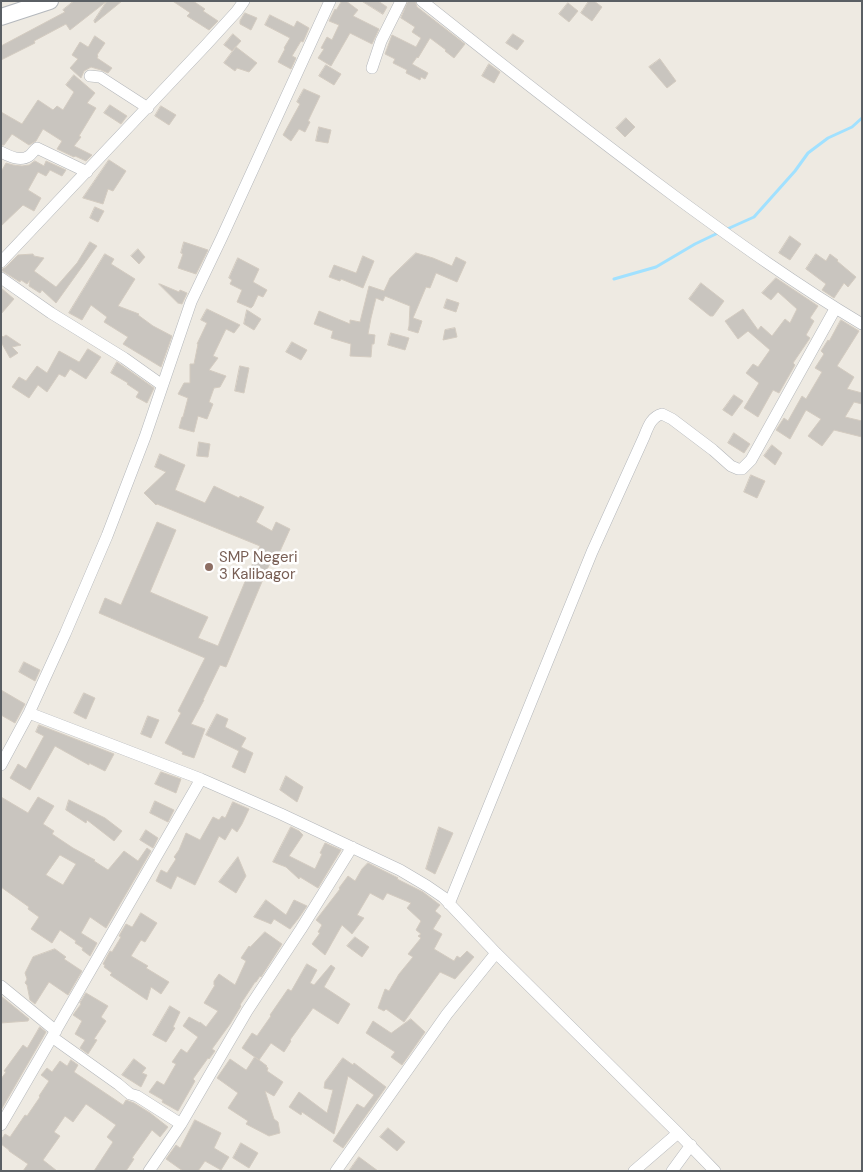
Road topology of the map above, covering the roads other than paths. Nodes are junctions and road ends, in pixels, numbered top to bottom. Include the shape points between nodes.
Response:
1 (50, 1) edge
2 (244, 1) edge
3 (330, 1) edge
4 (401, 1) edge
5 (422, 1) edge
6 (1, 17) edge
7 (372, 68) dead end
8 (90, 76) dead end
9 (148, 108) junction
10 (1, 152) edge
11 (86, 172) junction
12 (1, 262) edge
13 (1, 278) edge
14 (835, 309) junction
15 (862, 324) edge
16 (162, 386) junction
17 (29, 713) junction
18 (1, 766) edge
19 (202, 779) junction
20 (352, 847) junction
21 (449, 904) junction
22 (496, 953) junction
23 (1, 986) edge
24 (54, 1034) junction
25 (181, 1124) junction
26 (1, 1126) edge
27 (678, 1133) junction
28 (690, 1145) junction
29 (149, 1171) edge
30 (336, 1171) edge
31 (634, 1171) edge
32 (672, 1171) edge
33 (715, 1171) edge

1 - 6 main road
2 - 9 street
3 - 16 street via 190,302
4 - 7 street
5 - 14 street via 744,248
8 - 9 street via 100,77
9 - 11 street
10 - 11 street via 9,157 23,158 37,148
11 - 12 street
13 - 16 street
14 - 15 street
14 - 21 street via 752,460 742,469 731,466 672,419 662,414 653,419 592,552
16 - 17 street via 107,536
17 - 18 street
17 - 19 street
19 - 20 street
19 - 24 street
20 - 21 street via 400,870
20 - 25 street via 246,1011
21 - 22 street
22 - 27 street
22 - 30 street via 447,1014
23 - 24 street
24 - 25 street via 130,1094
24 - 26 street
25 - 29 street
27 - 28 street
27 - 31 street
28 - 32 street
28 - 33 street

